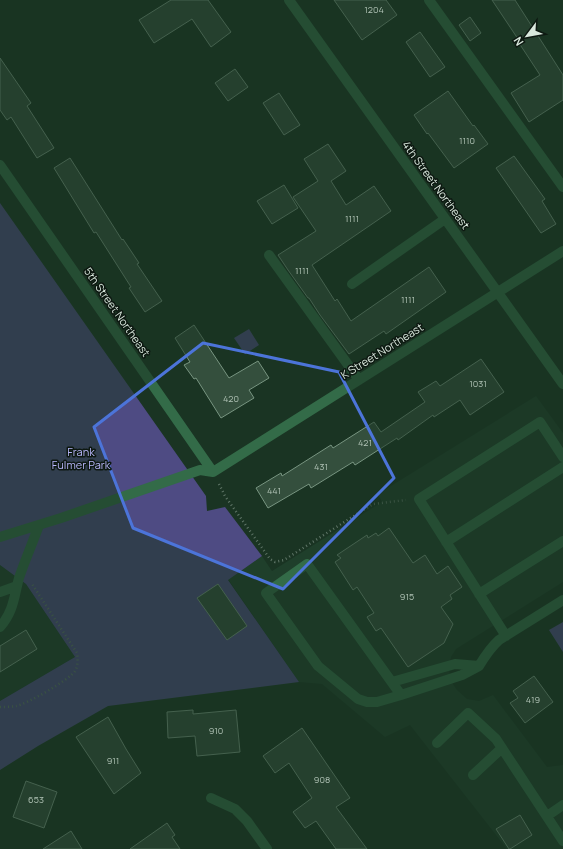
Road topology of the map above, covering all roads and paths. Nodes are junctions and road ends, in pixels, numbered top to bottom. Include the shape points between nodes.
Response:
1 (289, 0) edge
2 (429, 0) edge
3 (0, 165) edge
4 (563, 187) edge
5 (445, 219) junction
6 (563, 251) edge
7 (269, 255) dead end
8 (352, 284) dead end
9 (497, 292) junction
10 (359, 380) junction
11 (563, 384) edge
12 (563, 457) edge
13 (563, 467) edge
14 (213, 472) junction
15 (419, 499) junction
16 (40, 525) junction
17 (0, 538) edge
18 (563, 541) edge
19 (446, 542) junction
20 (22, 571) junction
21 (17, 586) junction
22 (0, 592) edge
23 (479, 594) junction
24 (563, 600) edge
25 (0, 627) edge
26 (506, 636) junction
27 (478, 666) junction
28 (392, 682) junction
29 (401, 695) junction
30 (0, 707) edge
31 (436, 744) dead end
32 (502, 748) junction
33 (473, 775) dead end
34 (211, 798) dead end
35 (563, 806) edge
36 (547, 816) junction
37 (563, 840) edge
38 (268, 849) edge

1 - 5 street, 4th Street Northeast
2 - 4 street
3 - 14 street, 5th Street Northeast
5 - 8 street
5 - 9 street, 4th Street Northeast
6 - 9 street, K Street Northeast
7 - 10 street
9 - 10 street, K Street Northeast
9 - 11 street, 4th Street Northeast
10 - 14 street, K Street Northeast
12 - 15 street via 540,422
13 - 19 street
14 - 15 path via 225,496 270,559 275,562 284,560 373,504
14 - 16 street via 200,470
15 - 19 street
16 - 17 street
16 - 20 street
18 - 23 street
19 - 23 street
20 - 21 street
20 - 30 path via 77,653 78,662 75,671 32,700 16,706
21 - 22 street
21 - 25 street via 12,608
23 - 26 street
24 - 26 street
26 - 27 street via 485,654
27 - 28 street via 455,664
27 - 29 street via 462,675
28 - 29 street
28 - 29 street via 307,564 266,593 318,666 358,699 377,702
31 - 32 street via 468,713
32 - 33 street
32 - 36 street
34 - 38 street via 235,809
35 - 36 street
36 - 37 street

